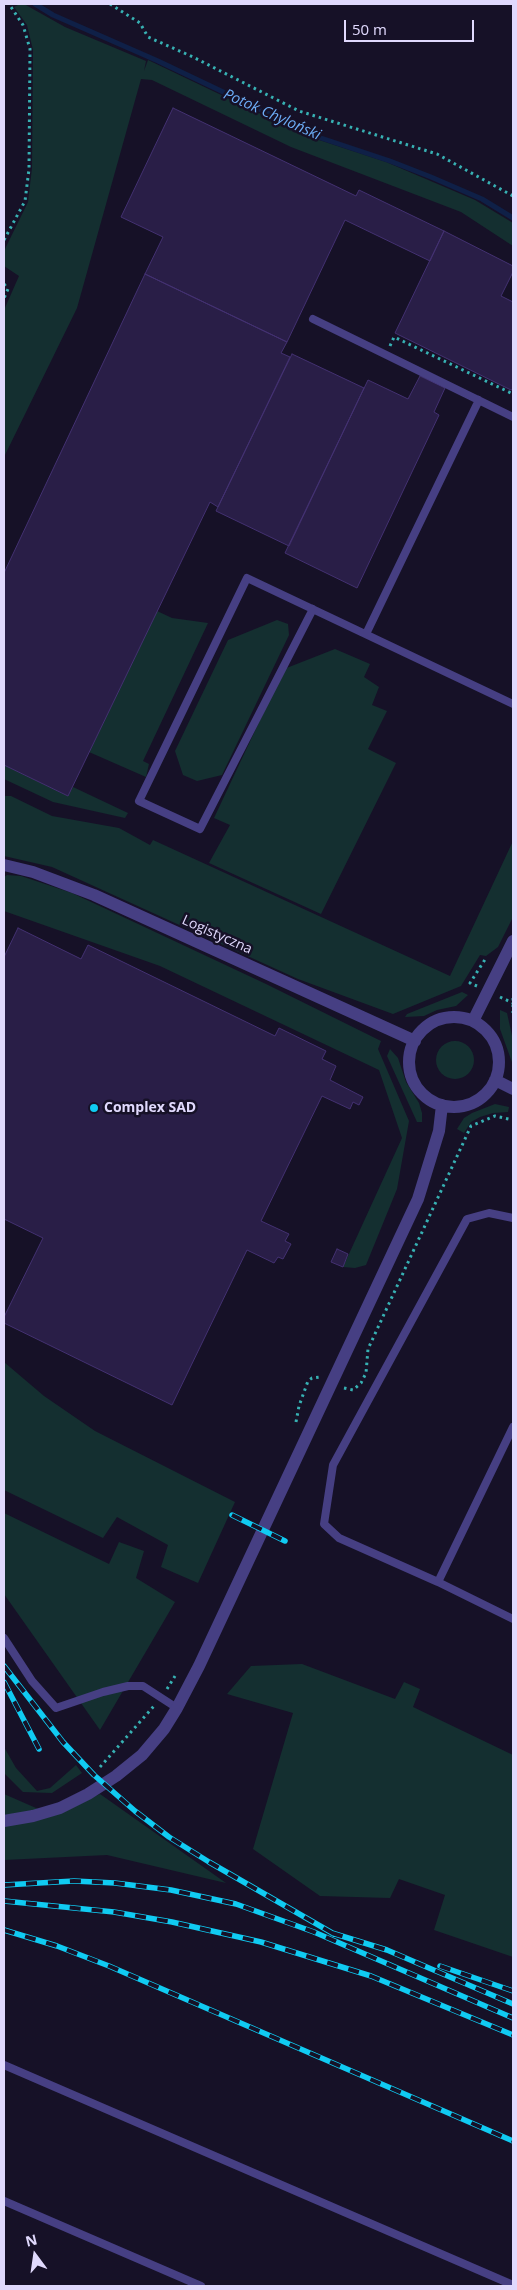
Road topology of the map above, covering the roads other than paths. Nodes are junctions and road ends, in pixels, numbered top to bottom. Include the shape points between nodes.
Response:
1 (313, 319) dead end
2 (479, 400) junction
3 (513, 417) edge
4 (313, 610) junction
5 (366, 634) junction
6 (513, 704) edge
7 (4, 864) edge
8 (513, 941) edge
9 (473, 1021) junction
10 (415, 1041) junction
11 (495, 1080) junction
12 (513, 1089) edge
13 (442, 1105) junction
14 (513, 1218) edge
15 (513, 1427) edge
16 (438, 1582) junction
17 (513, 1619) edge
18 (4, 1638) edge
19 (177, 1708) junction
20 (4, 1821) edge
21 (4, 2065) edge
22 (4, 2201) edge
23 (513, 2285) edge
24 (201, 2286) edge

1 - 2 lane
2 - 3 lane
2 - 5 lane
4 - 4 lane via 246,578 139,800 200,829
4 - 5 lane
5 - 6 lane
7 - 10 street, Logistyczna via 94,895
8 - 9 street
9 - 10 street via 444,1018 433,1022
9 - 11 street via 486,1031 498,1051
10 - 13 street via 410,1061 415,1083
11 - 12 street
11 - 13 street via 486,1094 476,1101 454,1107
13 - 19 street via 439,1131 418,1199
14 - 16 lane via 489,1213 467,1219 333,1465 324,1524 339,1538
15 - 16 lane
16 - 17 lane
18 - 19 lane via 32,1681 56,1708 128,1686 143,1686
19 - 20 street via 142,1754 116,1776 60,1808
21 - 23 lane
22 - 24 lane

